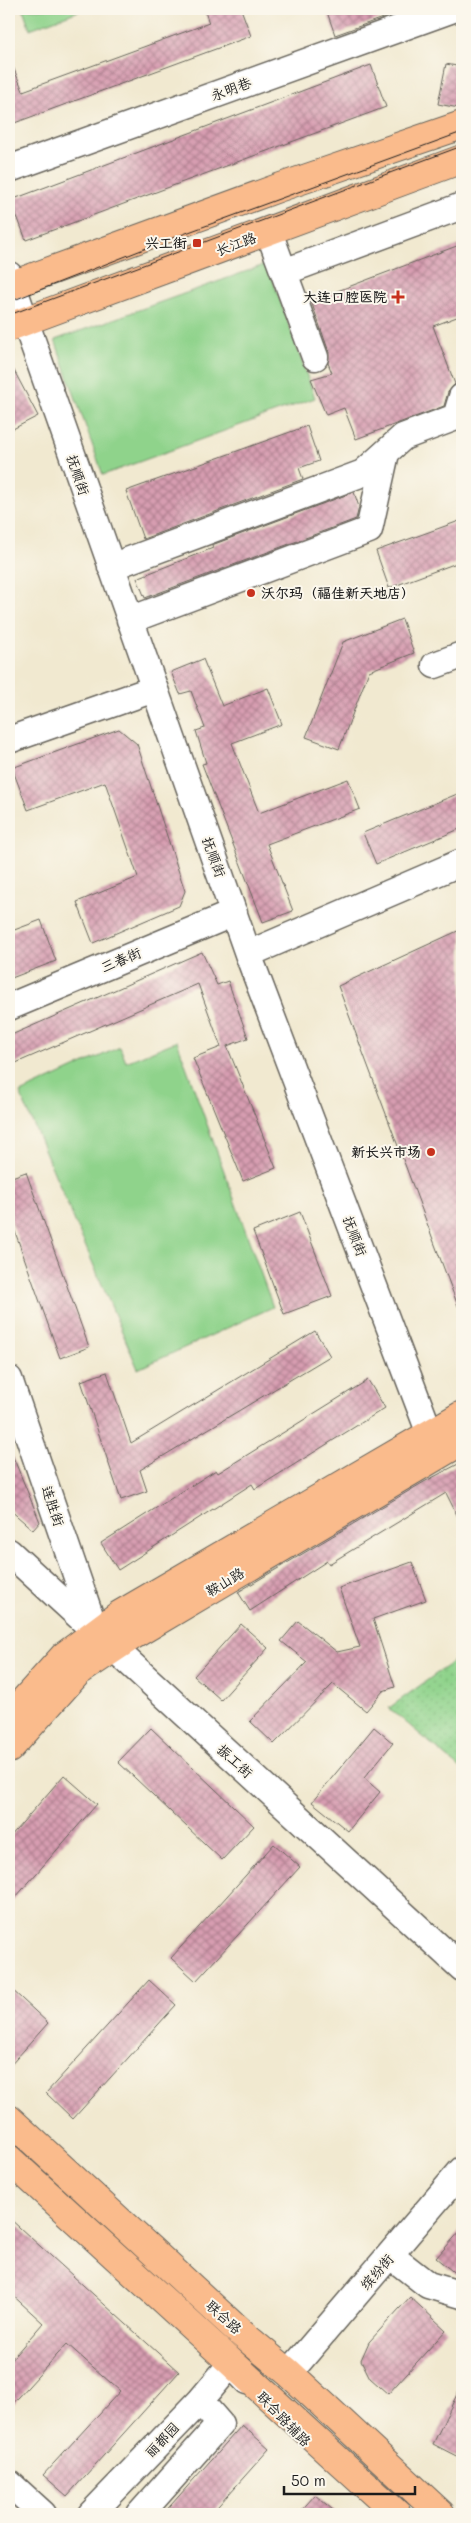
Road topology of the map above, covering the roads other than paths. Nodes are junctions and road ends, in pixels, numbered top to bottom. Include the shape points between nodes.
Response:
1 (453, 9) edge
2 (462, 125) edge
3 (462, 159) edge
4 (9, 169) edge
5 (462, 210) edge
6 (269, 232) junction
7 (284, 272) junction
8 (10, 282) edge
9 (17, 324) edge
10 (316, 357) dead end
11 (460, 416) edge
12 (386, 453) junction
13 (111, 568) junction
14 (130, 620) junction
15 (462, 655) edge
16 (435, 665) dead end
17 (154, 688) junction
18 (9, 740) edge
19 (462, 862) edge
20 (234, 913) junction
21 (248, 954) junction
22 (9, 1007) edge
23 (9, 1379) edge
24 (462, 1415) edge
25 (430, 1434) junction
26 (462, 1441) edge
27 (9, 1552) edge
28 (105, 1641) junction
29 (9, 1717) edge
30 (9, 1749) edge
31 (462, 1968) edge
32 (9, 2119) edge
33 (9, 2159) edge
34 (462, 2170) edge
35 (391, 2256) junction
36 (462, 2295) edge
37 (231, 2364) junction
38 (295, 2378) junction
39 (200, 2401) junction
40 (9, 2483) edge
41 (43, 2514) edge
42 (91, 2514) edge
43 (140, 2514) edge
44 (381, 2514) edge
45 (397, 2514) edge
46 (441, 2514) edge
47 (457, 2514) edge

1 - 4 street, 永明巷
2 - 8 main road
3 - 6 main road, 长江路
5 - 7 street via 459,207
6 - 7 street
6 - 9 main road, 长江路
7 - 10 street
8 - 9 street, 抚顺街
9 - 13 street, 抚顺街
11 - 12 street via 403,437
12 - 13 street via 363,474
12 - 14 street via 369,530
13 - 14 street, 抚顺街
14 - 17 street, 抚顺街
15 - 16 street
17 - 18 street
17 - 20 street, 抚顺街
19 - 21 street
20 - 21 street, 抚顺街
20 - 22 street, 三春街
21 - 25 street, 抚顺街
23 - 28 street, 连胜街
24 - 25 main road, 鞍山路
25 - 28 main road, 鞍山路 via 119,1615
26 - 28 main road, 鞍山路
27 - 28 street, 振工街
28 - 29 main road, 鞍山路 via 64,1656
28 - 30 main road, 鞍山路
28 - 31 street, 振工街
32 - 38 main road, 联合路 via 241,2333
33 - 37 main road
34 - 35 street, 缤纷街
35 - 36 street via 428,2285
35 - 38 street, 缤纷街
37 - 39 street, 丽都园
37 - 44 street, 联合路辅路
37 - 45 main road
38 - 46 main road, 联合路
38 - 47 street
39 - 42 street, 丽都园
39 - 43 street via 220,2424
40 - 41 street

